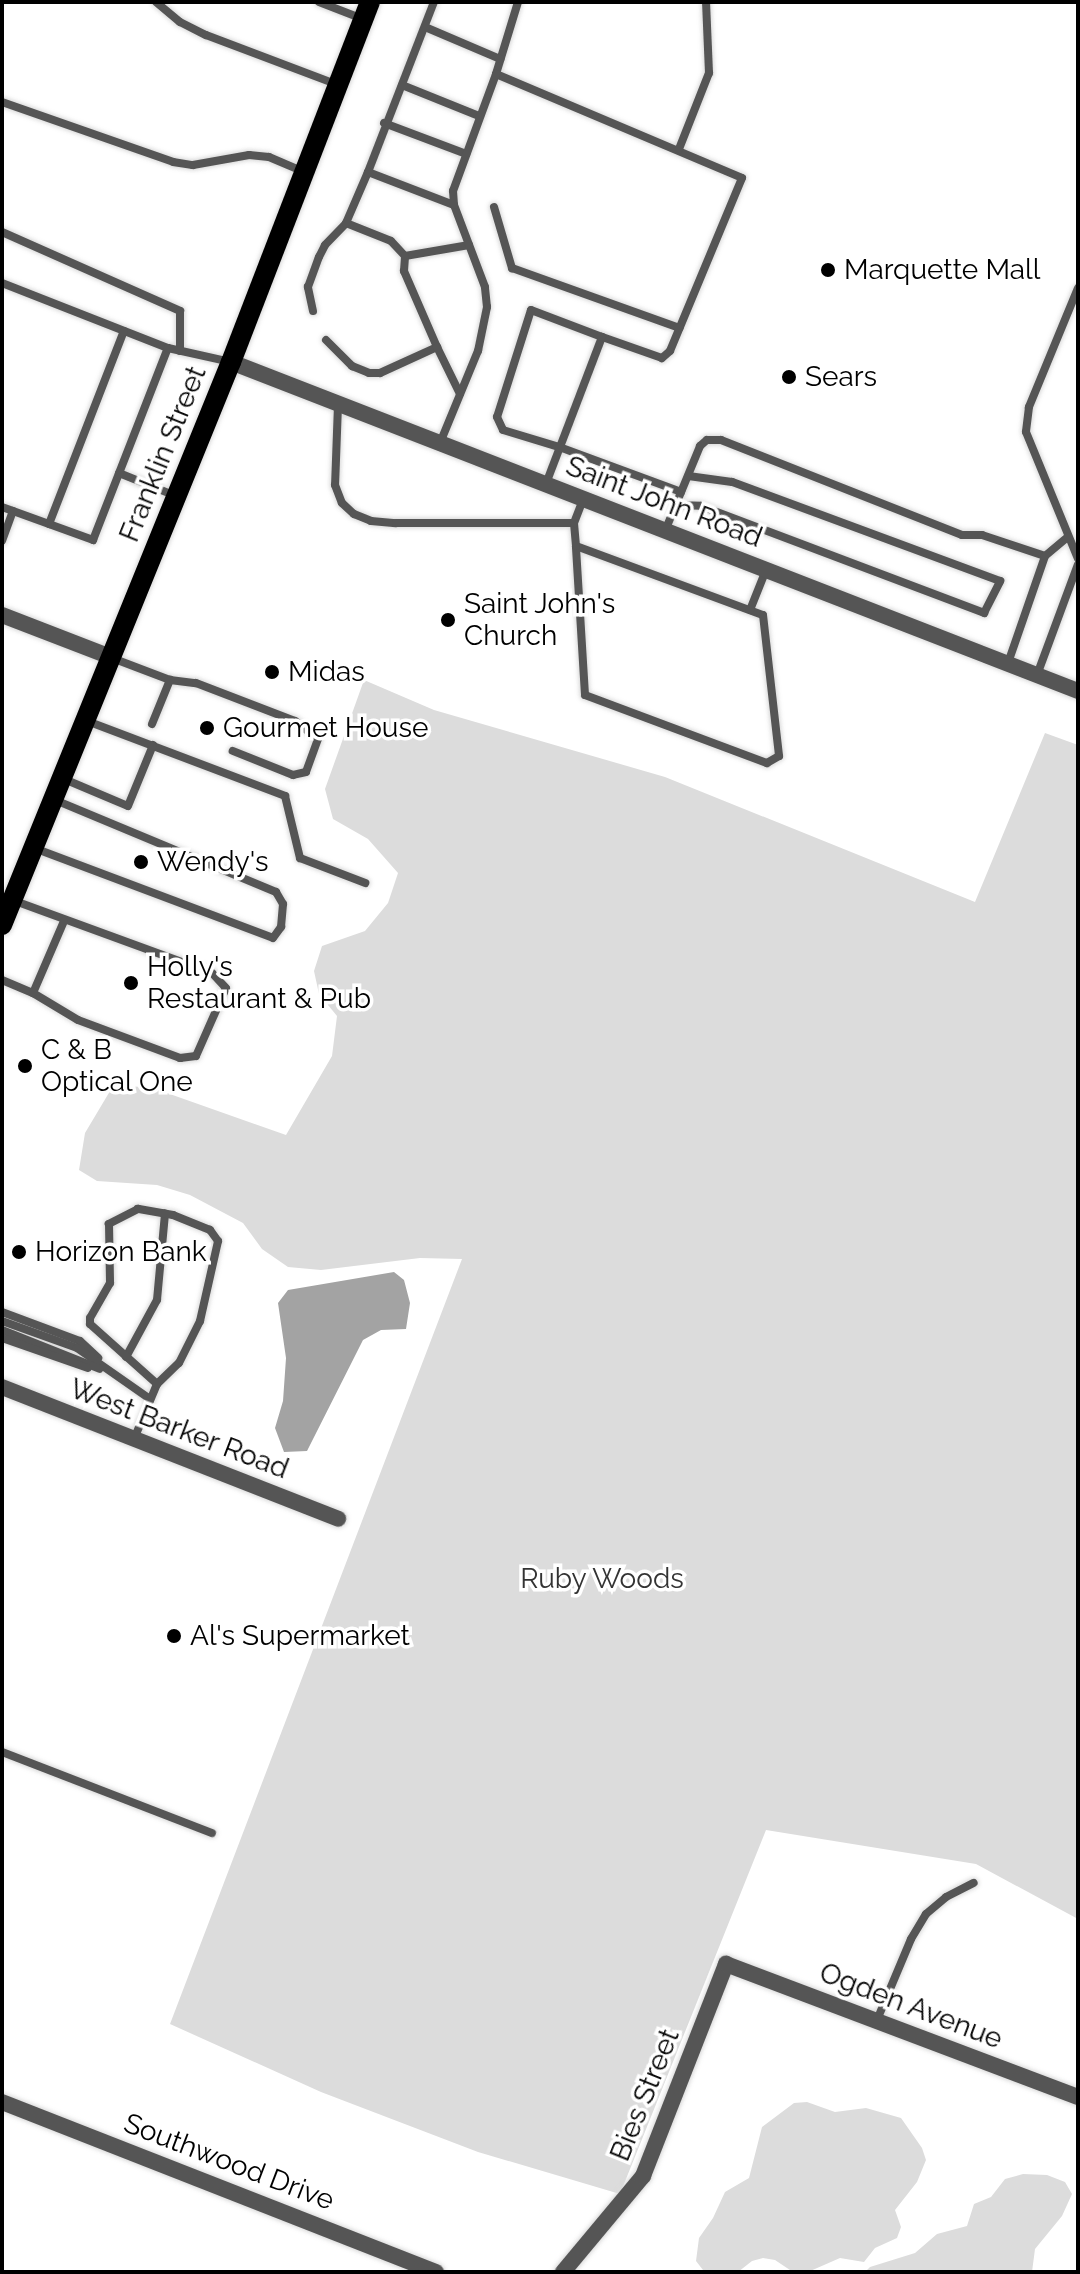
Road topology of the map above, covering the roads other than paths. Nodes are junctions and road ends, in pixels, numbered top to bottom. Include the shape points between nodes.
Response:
1 (156, 2) edge
2 (319, 2) edge
3 (434, 2) edge
4 (518, 2) edge
5 (706, 2) edge
6 (367, 10) edge
7 (425, 27) junction
8 (500, 59) junction
9 (496, 74) junction
10 (338, 85) junction
11 (402, 85) junction
12 (2, 102) edge
13 (479, 116) junction
14 (384, 123) junction
15 (679, 149) junction
16 (466, 154) junction
17 (304, 172) junction
18 (368, 172) junction
19 (454, 205) junction
20 (494, 207) dead end
21 (346, 223) junction
22 (2, 232) edge
23 (469, 245) junction
24 (405, 256) junction
25 (2, 283) edge
26 (1077, 293) edge
27 (313, 311) dead end
28 (680, 328) junction
29 (124, 331) junction
30 (602, 337) junction
31 (326, 340) dead end
32 (437, 347) junction
33 (168, 348) junction
34 (180, 351) junction
35 (231, 362) junction
36 (460, 394) junction
37 (338, 404) junction
38 (440, 444) junction
39 (559, 447) junction
40 (119, 473) junction
41 (688, 476) junction
42 (545, 484) junction
43 (681, 492) junction
44 (176, 496) junction
45 (583, 499) junction
46 (676, 505) junction
47 (2, 507) edge
48 (13, 511) junction
49 (574, 523) junction
50 (49, 524) junction
51 (665, 531) junction
52 (1066, 534) junction
53 (1078, 535) edge
54 (2, 541) edge
55 (576, 546) junction
56 (1045, 556) junction
57 (1078, 562) edge
58 (766, 570) junction
59 (750, 610) junction
60 (2, 615) edge
61 (111, 657) junction
62 (1008, 664) junction
63 (1037, 675) junction
64 (170, 680) junction
65 (1078, 691) edge
66 (87, 720) junction
67 (152, 724) dead end
68 (153, 745) junction
69 (233, 751) dead end
70 (61, 778) junction
71 (53, 799) junction
72 (34, 848) junction
73 (365, 883) dead end
74 (12, 900) junction
75 (64, 921) junction
76 (2, 925) edge
77 (2, 980) edge
78 (33, 993) junction
79 (165, 1213) junction
80 (2, 1312) edge
81 (2, 1321) edge
82 (2, 1330) edge
83 (2, 1338) edge
84 (126, 1357) junction
85 (116, 1376) junction
86 (157, 1384) junction
87 (2, 1387) edge
88 (150, 1399) junction
89 (134, 1440) junction
90 (338, 1519) dead end
91 (2, 1752) edge
92 (212, 1833) dead end
93 (974, 1883) dead end
94 (726, 1964) joint
95 (877, 2021) junction
96 (1078, 2097) edge
97 (2, 2102) edge
98 (436, 2272) edge
99 (563, 2272) edge

1 - 10 lane via 206,35
2 - 6 lane
3 - 7 lane
4 - 8 lane
5 - 15 lane via 709,73
6 - 10 main road, Franklin Street
7 - 8 lane
7 - 11 lane
8 - 9 lane
9 - 13 lane
9 - 15 lane
10 - 17 main road, Franklin Street
11 - 13 lane
11 - 14 lane
12 - 17 lane via 173,162 203,164 249,155
13 - 16 lane
14 - 16 lane
14 - 18 lane
15 - 28 lane via 742,178
16 - 19 lane via 453,191
17 - 35 main road, Franklin Street
18 - 19 lane
18 - 21 lane
19 - 23 lane
20 - 28 lane via 512,268
21 - 24 lane via 391,241
21 - 27 lane via 319,257 308,287
22 - 34 lane via 180,311
23 - 24 lane
23 - 36 lane via 487,307 478,351
24 - 32 lane via 404,271
25 - 29 lane
26 - 52 lane via 1029,407 1026,432
28 - 30 lane via 662,358
29 - 33 lane
29 - 50 lane
30 - 39 lane
30 - 39 lane via 531,310 497,417 503,430
31 - 32 lane via 352,366 369,373
32 - 36 lane
33 - 34 lane
33 - 40 lane
34 - 35 lane
35 - 37 street, Saint John Road
35 - 44 main road, Franklin Street
36 - 38 lane
37 - 38 street, Saint John Road
37 - 49 lane via 335,485 342,503 354,514 396,523
38 - 42 street, Saint John Road
39 - 42 lane
39 - 43 lane
40 - 44 lane
40 - 50 lane via 93,540
41 - 43 lane
41 - 46 lane via 732,482 1000,581 984,613 701,506
41 - 56 lane via 700,446 721,440 962,535 982,535
42 - 45 street, Saint John Road
43 - 46 lane
44 - 61 main road, Franklin Street
45 - 49 lane
45 - 51 street, Saint John Road
46 - 51 lane
47 - 48 lane
48 - 50 lane
48 - 54 lane
49 - 55 lane
51 - 58 street, Saint John Road
52 - 53 lane
52 - 56 lane
52 - 57 lane
55 - 59 lane
55 - 59 lane via 585,695 767,763 779,756 763,615
56 - 62 lane
57 - 63 lane
58 - 59 lane
58 - 62 street, Saint John Road
60 - 61 street
61 - 64 lane
61 - 66 main road, Franklin Street
62 - 63 street, Saint John Road
63 - 65 street, Saint John Road
64 - 67 lane
64 - 69 lane via 196,683 295,721 318,739 306,772 293,775
66 - 68 lane
66 - 70 main road, Franklin Street
68 - 70 lane via 128,806
68 - 73 lane via 285,796 300,858
70 - 71 main road, Franklin Street
71 - 72 main road, Franklin Street
71 - 72 lane via 276,892 283,904 281,927 273,938
72 - 74 main road, Franklin Street
74 - 75 lane
74 - 76 main road, Franklin Street
75 - 78 lane
75 - 78 lane via 212,973 226,988 196,1056 180,1058 78,1020
77 - 78 lane
79 - 84 lane via 157,1300
79 - 84 lane via 138,1209 109,1224 110,1283 90,1324
79 - 86 lane via 210,1230 218,1241 200,1321 179,1363
80 - 85 lane via 80,1341
81 - 85 lane via 77,1348
82 - 85 lane
83 - 85 lane
84 - 86 lane
85 - 88 lane
86 - 88 lane
87 - 89 street, West Barker Road
88 - 89 lane
89 - 90 street, West Barker Road
91 - 92 lane
93 - 95 lane via 926,1914
94 - 95 street, Ogden Avenue
94 - 99 street, Bies Street via 643,2176
95 - 96 street, Ogden Avenue
97 - 98 street, Southwood Drive

